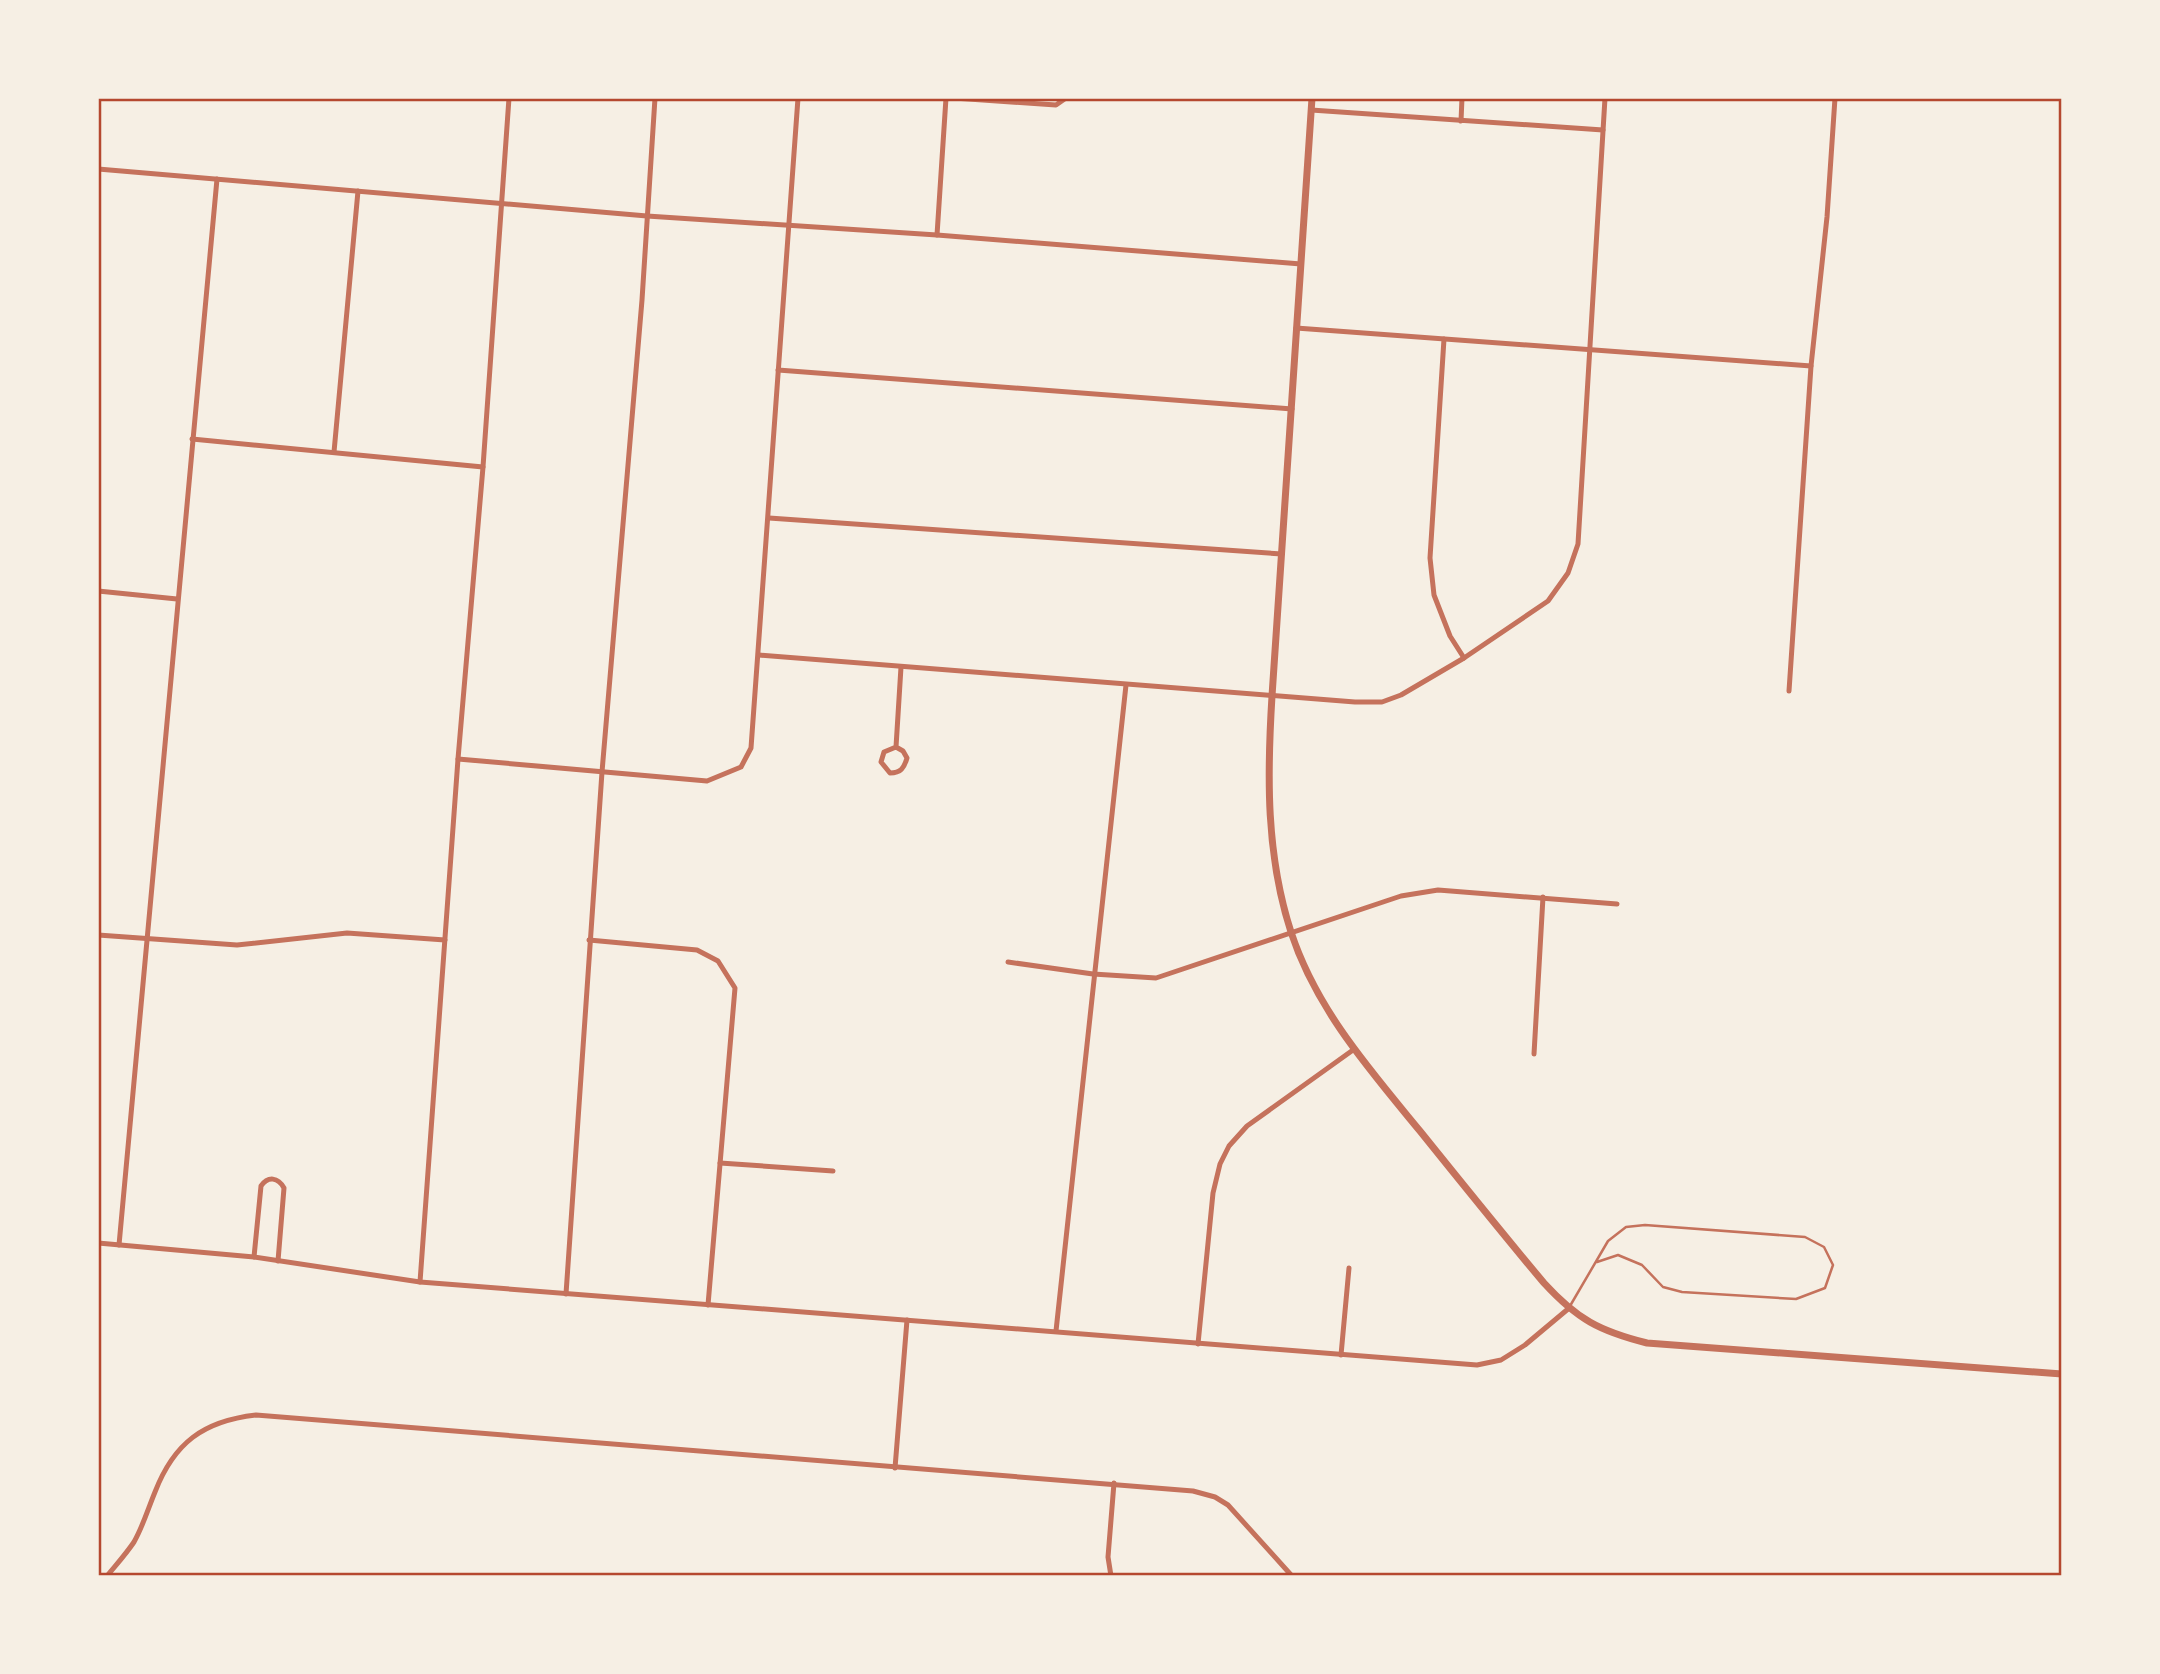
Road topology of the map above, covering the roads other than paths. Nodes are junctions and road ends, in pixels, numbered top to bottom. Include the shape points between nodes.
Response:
1 (509, 98) edge
2 (655, 98) edge
3 (798, 98) edge
4 (946, 98) edge
5 (954, 98) edge
6 (1066, 98) edge
7 (1312, 98) edge
8 (1462, 98) edge
9 (1605, 98) edge
10 (1835, 98) edge
11 (1311, 110) junction
12 (1461, 121) junction
13 (1603, 130) junction
14 (98, 169) edge
15 (217, 179) junction
16 (358, 191) junction
17 (501, 204) junction
18 (647, 216) junction
19 (790, 224) junction
20 (937, 235) junction
21 (1301, 264) junction
22 (1296, 328) junction
23 (1444, 339) junction
24 (1588, 351) junction
25 (1811, 366) junction
26 (778, 370) junction
27 (1292, 409) junction
28 (192, 439) junction
29 (334, 452) junction
30 (483, 467) junction
31 (769, 518) junction
32 (1282, 554) junction
33 (98, 591) edge
34 (177, 599) junction
35 (759, 655) junction
36 (1464, 658) junction
37 (901, 667) junction
38 (1126, 685) junction
39 (1790, 691) dead end
40 (1272, 696) junction
41 (896, 747) junction
42 (458, 759) junction
43 (602, 772) junction
44 (1543, 897) junction
45 (1618, 904) dead end
46 (1292, 933) junction
47 (98, 935) edge
48 (145, 939) junction
49 (445, 940) junction
50 (589, 940) junction
51 (1008, 962) dead end
52 (1093, 974) junction
53 (1353, 1050) junction
54 (1534, 1054) dead end
55 (720, 1163) junction
56 (833, 1171) dead end
57 (98, 1243) edge
58 (118, 1245) junction
59 (254, 1257) junction
60 (278, 1261) junction
61 (1597, 1262) junction
62 (1349, 1268) dead end
63 (420, 1282) junction
64 (566, 1294) junction
65 (708, 1305) junction
66 (1568, 1309) junction
67 (907, 1320) junction
68 (1056, 1331) junction
69 (1198, 1344) junction
70 (1341, 1355) junction
71 (2062, 1374) edge
72 (895, 1468) junction
73 (1114, 1483) junction
74 (107, 1576) edge
75 (1111, 1576) edge
76 (1292, 1576) edge

1 - 17 street
2 - 18 street
3 - 19 street
4 - 20 street
5 - 6 street via 1056,105
7 - 11 street
8 - 12 street
9 - 13 street
10 - 25 street via 1828,218
11 - 12 street
11 - 21 street
12 - 13 street
13 - 24 street
14 - 15 street
15 - 16 street
15 - 28 street
16 - 17 street
16 - 29 street
17 - 18 street
17 - 30 street
18 - 19 street
18 - 43 street
19 - 20 street
19 - 26 street
20 - 21 street
21 - 22 street
22 - 23 street
22 - 27 street
23 - 24 street
23 - 36 street via 1430,558 1434,595
24 - 25 street
24 - 36 street via 1578,544 1568,573 1548,601
25 - 39 street
26 - 27 street
26 - 31 street
27 - 32 street
28 - 29 street
28 - 34 street
29 - 30 street
30 - 42 street
31 - 32 street
31 - 35 street
32 - 40 street
33 - 34 street
34 - 48 street
35 - 37 street
35 - 43 street via 751,748 741,766 707,781
36 - 40 street via 1382,702
37 - 38 street
37 - 41 street
38 - 40 street
38 - 52 street
40 - 46 street via 1270,826
41 - 41 street via 884,752 881,762 890,773 905,767 907,758
42 - 43 street
42 - 49 street
43 - 50 street
44 - 45 street
44 - 46 street via 1438,890 1401,896
44 - 54 street
46 - 52 street via 1163,977
46 - 53 street via 1316,989
47 - 48 street
48 - 49 street via 237,945 347,933
48 - 58 street
49 - 63 street
50 - 55 street via 697,950 718,961 735,988
50 - 64 street
51 - 52 street
52 - 68 street
53 - 66 street
53 - 69 street via 1247,1126 1229,1146 1213,1193
55 - 56 street
55 - 65 street
57 - 58 street
58 - 59 street
59 - 60 street
59 - 60 street via 261,1186 272,1179 284,1188
60 - 63 street
61 - 61 lane via 1618,1255 1642,1265 1663,1286 1682,1292 1796,1299 1825,1288 1833,1265 1824,1247 1805,1237 1645,1225 1626,1227 1608,1241
61 - 66 lane
62 - 70 street
63 - 64 street
64 - 65 street
65 - 67 street
66 - 70 street via 1501,1360 1477,1365
66 - 71 street via 1594,1325 1647,1343
67 - 68 street
67 - 72 street
68 - 69 street
69 - 70 street
72 - 73 street
72 - 74 street via 244,1416 211,1426 181,1447 165,1470 133,1543
73 - 75 street via 1108,1557
73 - 76 street via 1215,1497 1240,1515

